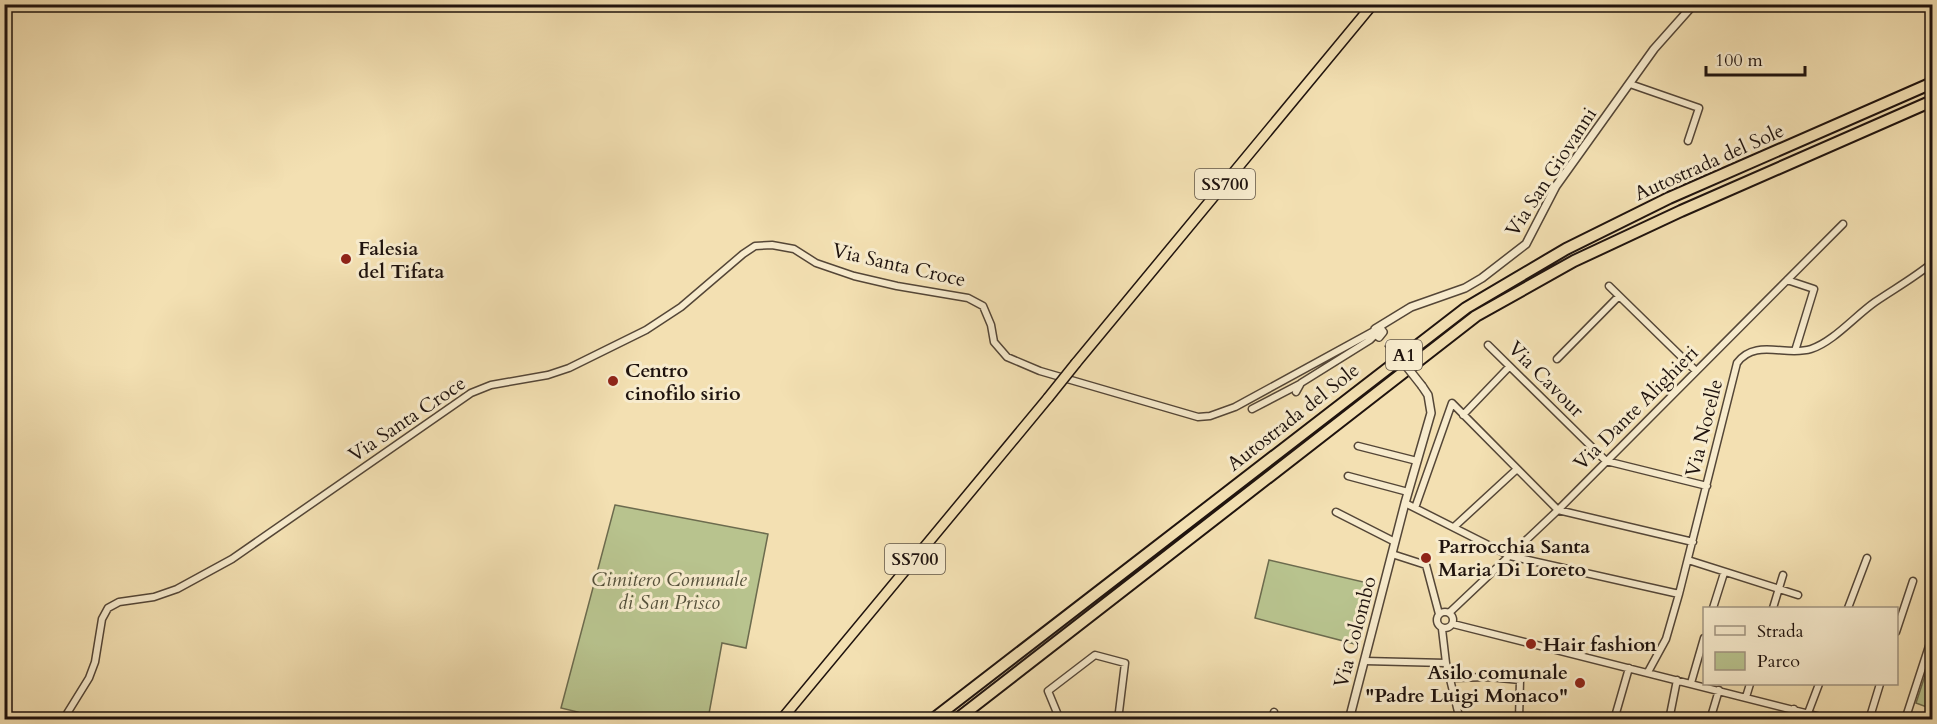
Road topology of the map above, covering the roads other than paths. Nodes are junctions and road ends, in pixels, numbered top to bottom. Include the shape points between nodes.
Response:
1 (1373, 4) edge
2 (1694, 4) edge
3 (1932, 83) edge
4 (1630, 84) junction
5 (1932, 101) edge
6 (1688, 141) dead end
7 (1843, 224) dead end
8 (1932, 263) edge
9 (1787, 280) junction
10 (1609, 286) dead end
11 (1619, 296) junction
12 (1379, 332) junction
13 (1488, 345) dead end
14 (1795, 351) junction
15 (1557, 359) dead end
16 (1509, 367) junction
17 (1696, 371) junction
18 (1301, 383) junction
19 (1296, 392) dead end
20 (1252, 409) dead end
21 (1463, 415) junction
22 (1358, 446) dead end
23 (1417, 461) junction
24 (1606, 461) junction
25 (1517, 469) junction
26 (1348, 476) dead end
27 (1707, 486) junction
28 (1408, 492) junction
29 (1405, 502) junction
30 (1415, 508) junction
31 (1558, 510) junction
32 (1336, 512) dead end
33 (1454, 527) junction
34 (1395, 542) junction
35 (1693, 542) junction
36 (1392, 554) junction
37 (1510, 556) junction
38 (1867, 558) dead end
39 (1688, 560) junction
40 (1724, 573) junction
41 (1783, 575) dead end
42 (1913, 581) dead end
43 (1778, 590) junction
44 (1679, 594) junction
45 (1798, 595) dead end
46 (1714, 607) edge
47 (1774, 607) edge
48 (1849, 607) edge
49 (1449, 613) junction
50 (1439, 614) junction
51 (1453, 624) junction
52 (1898, 626) edge
53 (1442, 629) junction
54 (1932, 637) edge
55 (1703, 641) edge
56 (1365, 661) junction
57 (1446, 663) junction
58 (1629, 668) junction
59 (1648, 672) junction
60 (1450, 678) junction
61 (1677, 680) junction
62 (1691, 683) junction
63 (1750, 685) edge
64 (1819, 685) edge
65 (1880, 685) edge
66 (1719, 690) junction
67 (1746, 697) junction
68 (1794, 709) junction
69 (1808, 713) junction
70 (1832, 719) edge
71 (63, 720) edge
72 (782, 720) edge
73 (932, 720) edge
74 (956, 720) edge
75 (1060, 720) edge
76 (1118, 720) edge
77 (1349, 720) edge
78 (1460, 720) edge
79 (1519, 720) edge
80 (1614, 720) edge
81 (1669, 720) edge
82 (1710, 720) edge
83 (1791, 720) edge
84 (1869, 720) edge
85 (1905, 720) edge

1 - 72 highway, SS700, bridge
2 - 4 street, Via San Giovanni via 1654,49
3 - 73 highway, Autostrada del Sole / A1 via 1669,198 1566,249 1466,308
4 - 6 street via 1699,108
4 - 12 street, Via San Giovanni via 1556,186 1526,244 1482,278 1410,307
5 - 74 highway, Autostrada del Sole / A1 via 1574,261 1476,316
7 - 9 street, Via Dante Alighieri
8 - 14 street, Via Nocelle via 1821,345
9 - 14 street via 1814,289
9 - 17 street, Via Dante Alighieri
10 - 11 street
11 - 15 street
11 - 17 street
12 - 18 street
12 - 23 street, bridge via 1428,395 1431,413
12 - 71 street, Via Santa Croce via 1235,407 1198,417 1007,357 994,342 983,306 968,298 854,276 794,249 755,246 681,307 645,330 569,368 471,393 232,559 177,589 108,608 89,678
13 - 16 street, Via Cavour
14 - 27 street, Via Nocelle via 1755,350 1742,355
16 - 21 street
16 - 24 street, Via Cavour
17 - 24 street, Via Dante Alighieri
18 - 19 street
18 - 20 street
21 - 25 street
21 - 30 street via 1452,403
22 - 23 street
23 - 28 street
24 - 27 street
24 - 31 street, Via Dante Alighieri
25 - 31 street
25 - 33 street
26 - 28 street
27 - 35 street, Via Nocelle
28 - 29 street
29 - 30 street
29 - 34 street
30 - 33 street
31 - 35 street
31 - 37 street, Via Dante Alighieri
32 - 34 street
33 - 37 street
34 - 36 street
35 - 39 street, Via Nocelle
36 - 50 street via 1426,565
36 - 56 street, Via Colombo
37 - 44 street
37 - 49 street, Via Dante Alighieri
38 - 48 street
39 - 40 street
39 - 44 street, Via Nocelle
40 - 43 street
40 - 46 street
41 - 43 street
42 - 52 street
43 - 45 street
43 - 47 street
44 - 59 street, Via Nocelle via 1666,639
49 - 50 street
49 - 51 street
50 - 53 street via 1437,622
51 - 53 street
51 - 58 street
53 - 57 street
54 - 85 street
55 - 62 street
56 - 57 street
56 - 77 street, Via Colombo
57 - 60 street
58 - 59 street
58 - 80 street
59 - 61 street
60 - 78 street
60 - 79 street via 1520,680
61 - 62 street
61 - 81 street
62 - 66 street
63 - 67 street
64 - 69 street
65 - 84 street
66 - 67 street
66 - 82 street
67 - 68 street
68 - 69 street
68 - 83 street
69 - 70 street
75 - 76 street via 1048,691 1095,656 1125,663

